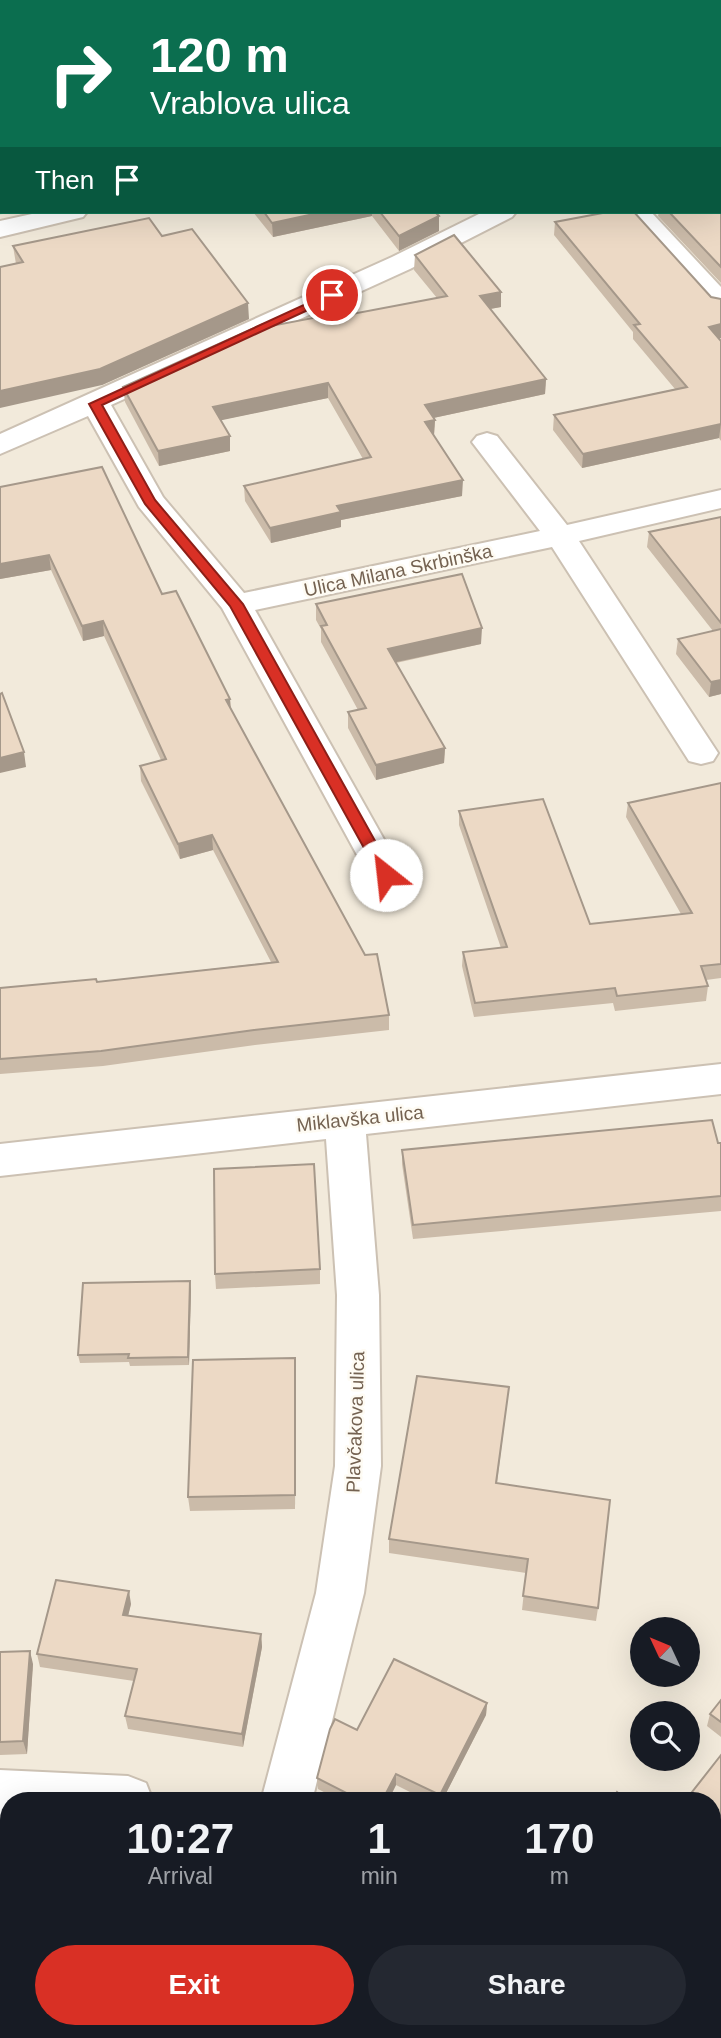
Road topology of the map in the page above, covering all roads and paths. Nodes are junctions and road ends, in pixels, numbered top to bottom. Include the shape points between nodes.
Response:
1 (65, 214) edge
2 (499, 214) edge
3 (639, 214) edge
4 (0, 229) edge
5 (721, 303) edge
6 (95, 404) junction
7 (487, 442) dead end
8 (0, 445) edge
9 (721, 499) edge
10 (560, 536) junction
11 (236, 604) junction
12 (701, 753) dead end
13 (386, 875) dead end
14 (721, 1079) edge
15 (345, 1119) junction
16 (0, 1160) edge
17 (288, 1792) edge

1 - 4 street
2 - 6 street
3 - 5 street
6 - 8 street
6 - 11 street via 150,501
7 - 10 street
9 - 10 street, Ulica Milana Skrbinška
10 - 11 street, Ulica Milana Skrbinška
10 - 12 street
11 - 13 street
14 - 15 street, Miklavška ulica
15 - 16 street, Miklavška ulica
15 - 17 street, Plavčakova ulica via 358,1295 358,1466 340,1593

